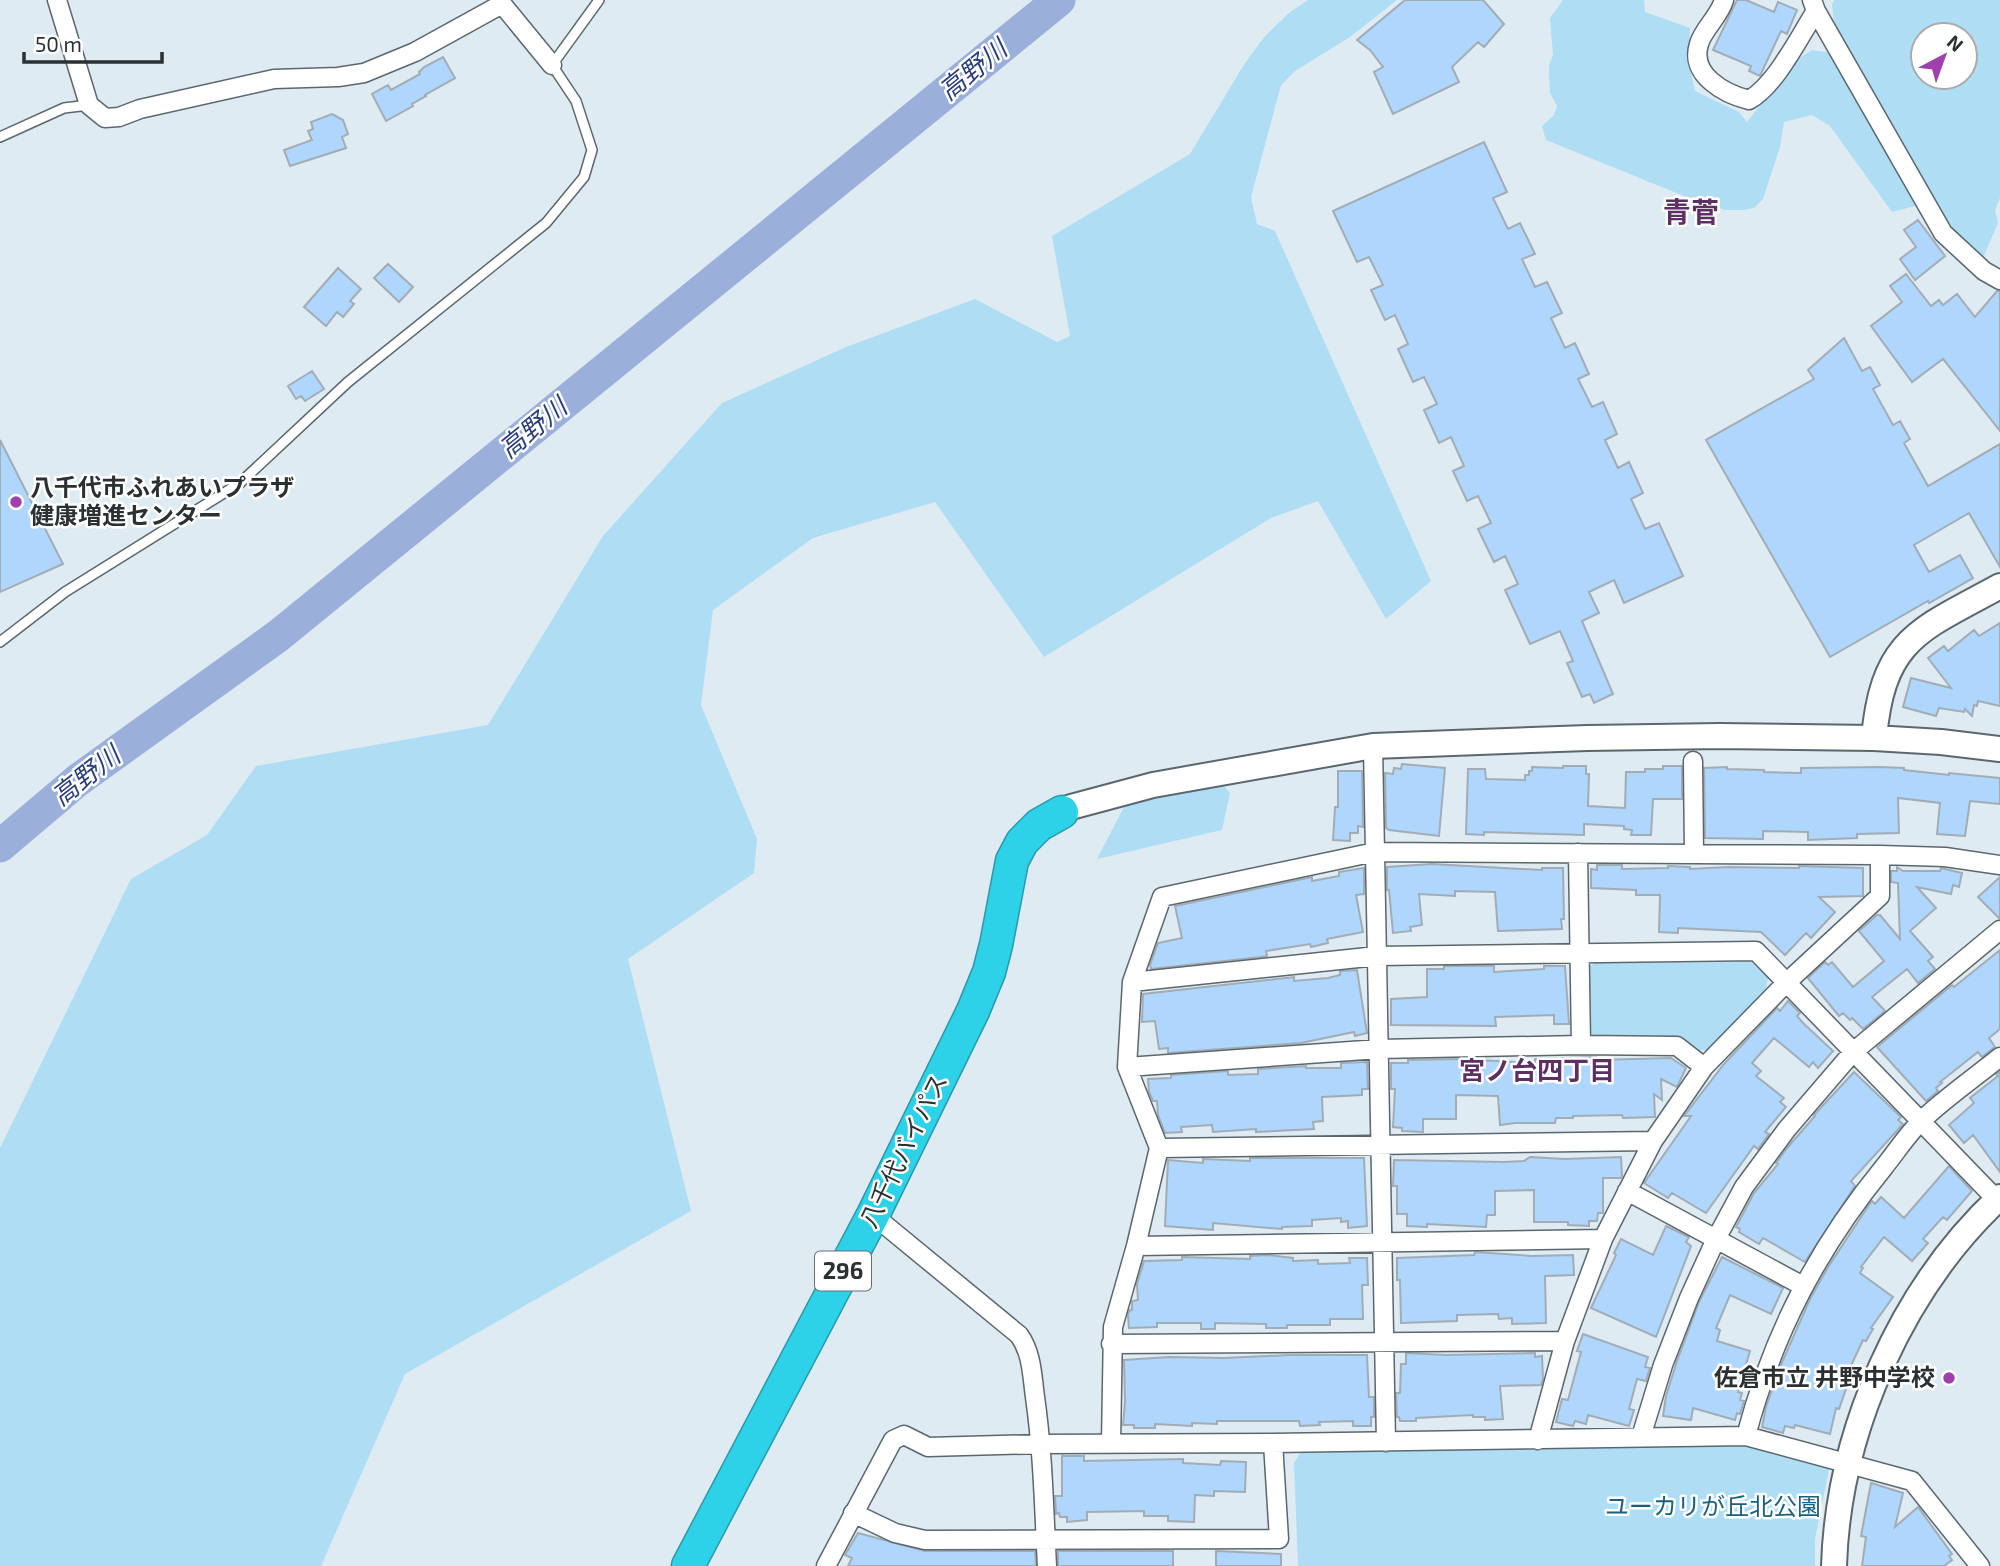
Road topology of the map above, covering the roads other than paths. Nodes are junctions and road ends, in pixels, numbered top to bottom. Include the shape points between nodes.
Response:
1 (57, 0) edge
2 (600, 0) edge
3 (1724, 0) edge
4 (501, 2) edge
5 (1814, 5) edge
6 (552, 65) junction
7 (89, 105) junction
8 (0, 137) edge
9 (2000, 280) edge
10 (2000, 586) edge
11 (0, 642) edge
12 (1874, 738) junction
13 (1373, 746) junction
14 (2000, 750) edge
15 (1693, 761) dead end
16 (1062, 812) joint
17 (1375, 852) junction
18 (1578, 853) junction
19 (1694, 854) junction
20 (1880, 855) junction
21 (2000, 865) edge
22 (2000, 930) edge
23 (1579, 955) junction
24 (1377, 956) junction
25 (1132, 982) junction
26 (1786, 983) junction
27 (1581, 1045) junction
28 (1379, 1049) junction
29 (1853, 1052) junction
30 (2000, 1057) edge
31 (1704, 1067) junction
32 (1128, 1068) junction
33 (1921, 1122) junction
34 (1653, 1141) junction
35 (1381, 1145) junction
36 (1159, 1148) junction
37 (1627, 1191) junction
38 (1999, 1198) edge
39 (873, 1215) junction
40 (1603, 1239) junction
41 (1716, 1239) junction
42 (1382, 1243) junction
43 (1136, 1246) junction
44 (1803, 1286) junction
45 (1565, 1341) junction
46 (1384, 1342) junction
47 (1111, 1344) junction
48 (1746, 1436) junction
49 (1641, 1437) junction
50 (1538, 1440) junction
51 (1386, 1442) junction
52 (1273, 1443) junction
53 (1041, 1444) junction
54 (1111, 1444) junction
55 (1848, 1463) junction
56 (853, 1513) junction
57 (1045, 1538) junction
58 (1971, 1563) edge
59 (688, 1566) edge
60 (826, 1566) edge
61 (1047, 1566) edge
62 (1834, 1566) edge

1 - 7 street
2 - 6 lane
3 - 5 street via 1699,43 1697,59 1708,80 1729,95 1749,100 1778,71
4 - 6 street
4 - 7 street via 415,52 364,74 274,79 119,117 105,118
5 - 9 street via 1942,233
6 - 11 lane via 576,101 592,150 584,177 546,223 348,382 240,483 65,592
7 - 8 lane via 64,108
10 - 12 street via 1917,632 1900,652 1884,682
12 - 13 street via 1679,736
12 - 14 street
13 - 16 street via 1153,785
13 - 17 street
15 - 19 street
16 - 39 highway, 八千代バイパス / 296 via 1039,825 1012,861 989,972
17 - 18 street
17 - 24 street
17 - 25 street via 1162,897
18 - 19 street
18 - 23 street
19 - 20 street
20 - 21 street
20 - 26 street via 1880,896
22 - 29 street
23 - 24 street
23 - 26 street via 1756,951
23 - 27 street
24 - 25 street
24 - 28 street
25 - 32 street
26 - 29 street
26 - 31 street
27 - 28 street
27 - 31 street via 1677,1046
28 - 32 street
28 - 35 street
29 - 33 street
29 - 41 street via 1744,1187
30 - 33 street
31 - 34 street
32 - 36 street
33 - 38 street
33 - 44 street via 1866,1188
34 - 35 street
34 - 37 street
35 - 36 street
35 - 42 street
36 - 43 street
37 - 40 street
37 - 41 street
38 - 55 street via 1943,1261 1908,1314 1872,1389
39 - 53 street via 1019,1335 1030,1358
39 - 59 highway, 八千代バイパス / 296
40 - 42 street
40 - 45 street
41 - 44 street
41 - 49 street via 1663,1365
42 - 43 street
42 - 46 street
43 - 47 street
44 - 48 street via 1776,1342
45 - 46 street
45 - 50 street
46 - 47 street
46 - 51 street
47 - 54 street
48 - 49 street
48 - 55 street
49 - 50 street
50 - 51 street
51 - 52 street
52 - 54 street
52 - 57 street via 1279,1539
53 - 54 street
53 - 56 street via 928,1447 904,1435 893,1440
53 - 57 street
55 - 58 street via 1912,1481
55 - 62 street
56 - 57 street via 895,1533 925,1539
56 - 60 street
57 - 61 street

